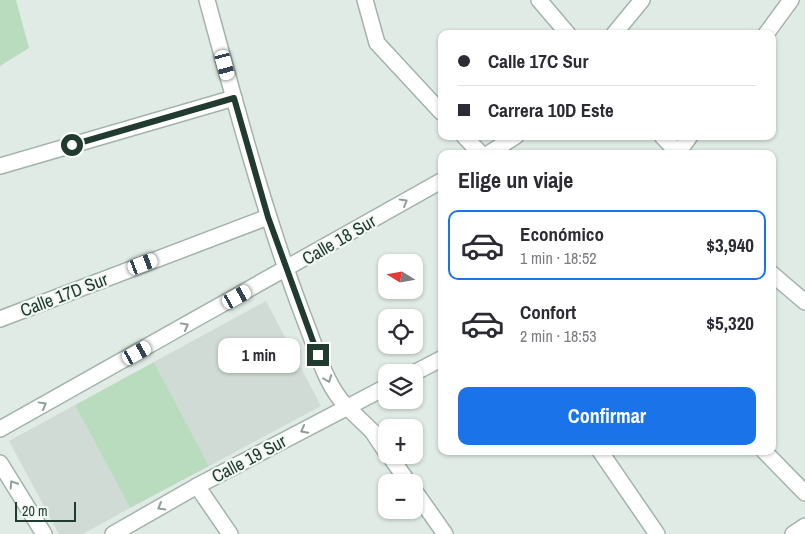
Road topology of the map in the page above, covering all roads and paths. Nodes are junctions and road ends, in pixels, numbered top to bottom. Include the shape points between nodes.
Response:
1 (207, 0) edge
2 (365, 0) edge
3 (539, 0) edge
4 (642, 0) edge
5 (791, 0) edge
6 (565, 30) edge
7 (617, 30) edge
8 (769, 30) edge
9 (234, 98) junction
10 (438, 109) edge
11 (468, 140) edge
12 (510, 140) edge
13 (666, 140) edge
14 (477, 150) edge
15 (494, 150) edge
16 (675, 150) edge
17 (0, 166) edge
18 (438, 183) edge
19 (268, 217) junction
20 (286, 270) junction
21 (776, 277) edge
22 (805, 302) edge
23 (0, 319) edge
24 (438, 361) edge
25 (423, 368) edge
26 (378, 391) edge
27 (347, 407) junction
28 (0, 429) edge
29 (378, 441) edge
30 (603, 455) edge
31 (768, 455) edge
32 (0, 463) edge
33 (197, 486) junction
34 (805, 493) edge
35 (423, 503) edge
36 (805, 526) edge
37 (44, 534) edge
38 (113, 534) edge
39 (230, 534) edge
40 (445, 534) edge
41 (657, 534) edge
42 (793, 534) edge

1 - 9 street
2 - 10 street via 377,43
3 - 6 street
4 - 7 street
5 - 8 street
9 - 17 street
9 - 19 street
11 - 14 street
12 - 15 street
13 - 16 street
20 -> 18 street, Calle 18 Sur
19 - 20 street
19 - 23 street, Calle 17D Sur
20 -> 27 street via 332,389
28 -> 20 street, Calle 18 Sur
21 - 22 street
24 - 25 street
26 - 27 street, Calle 19 Sur
27 - 29 street
27 -> 33 street, Calle 19 Sur
30 - 41 street
31 - 34 street
37 -> 32 street
33 -> 38 street, Calle 19 Sur
33 - 39 street
35 - 40 street
36 - 42 street

